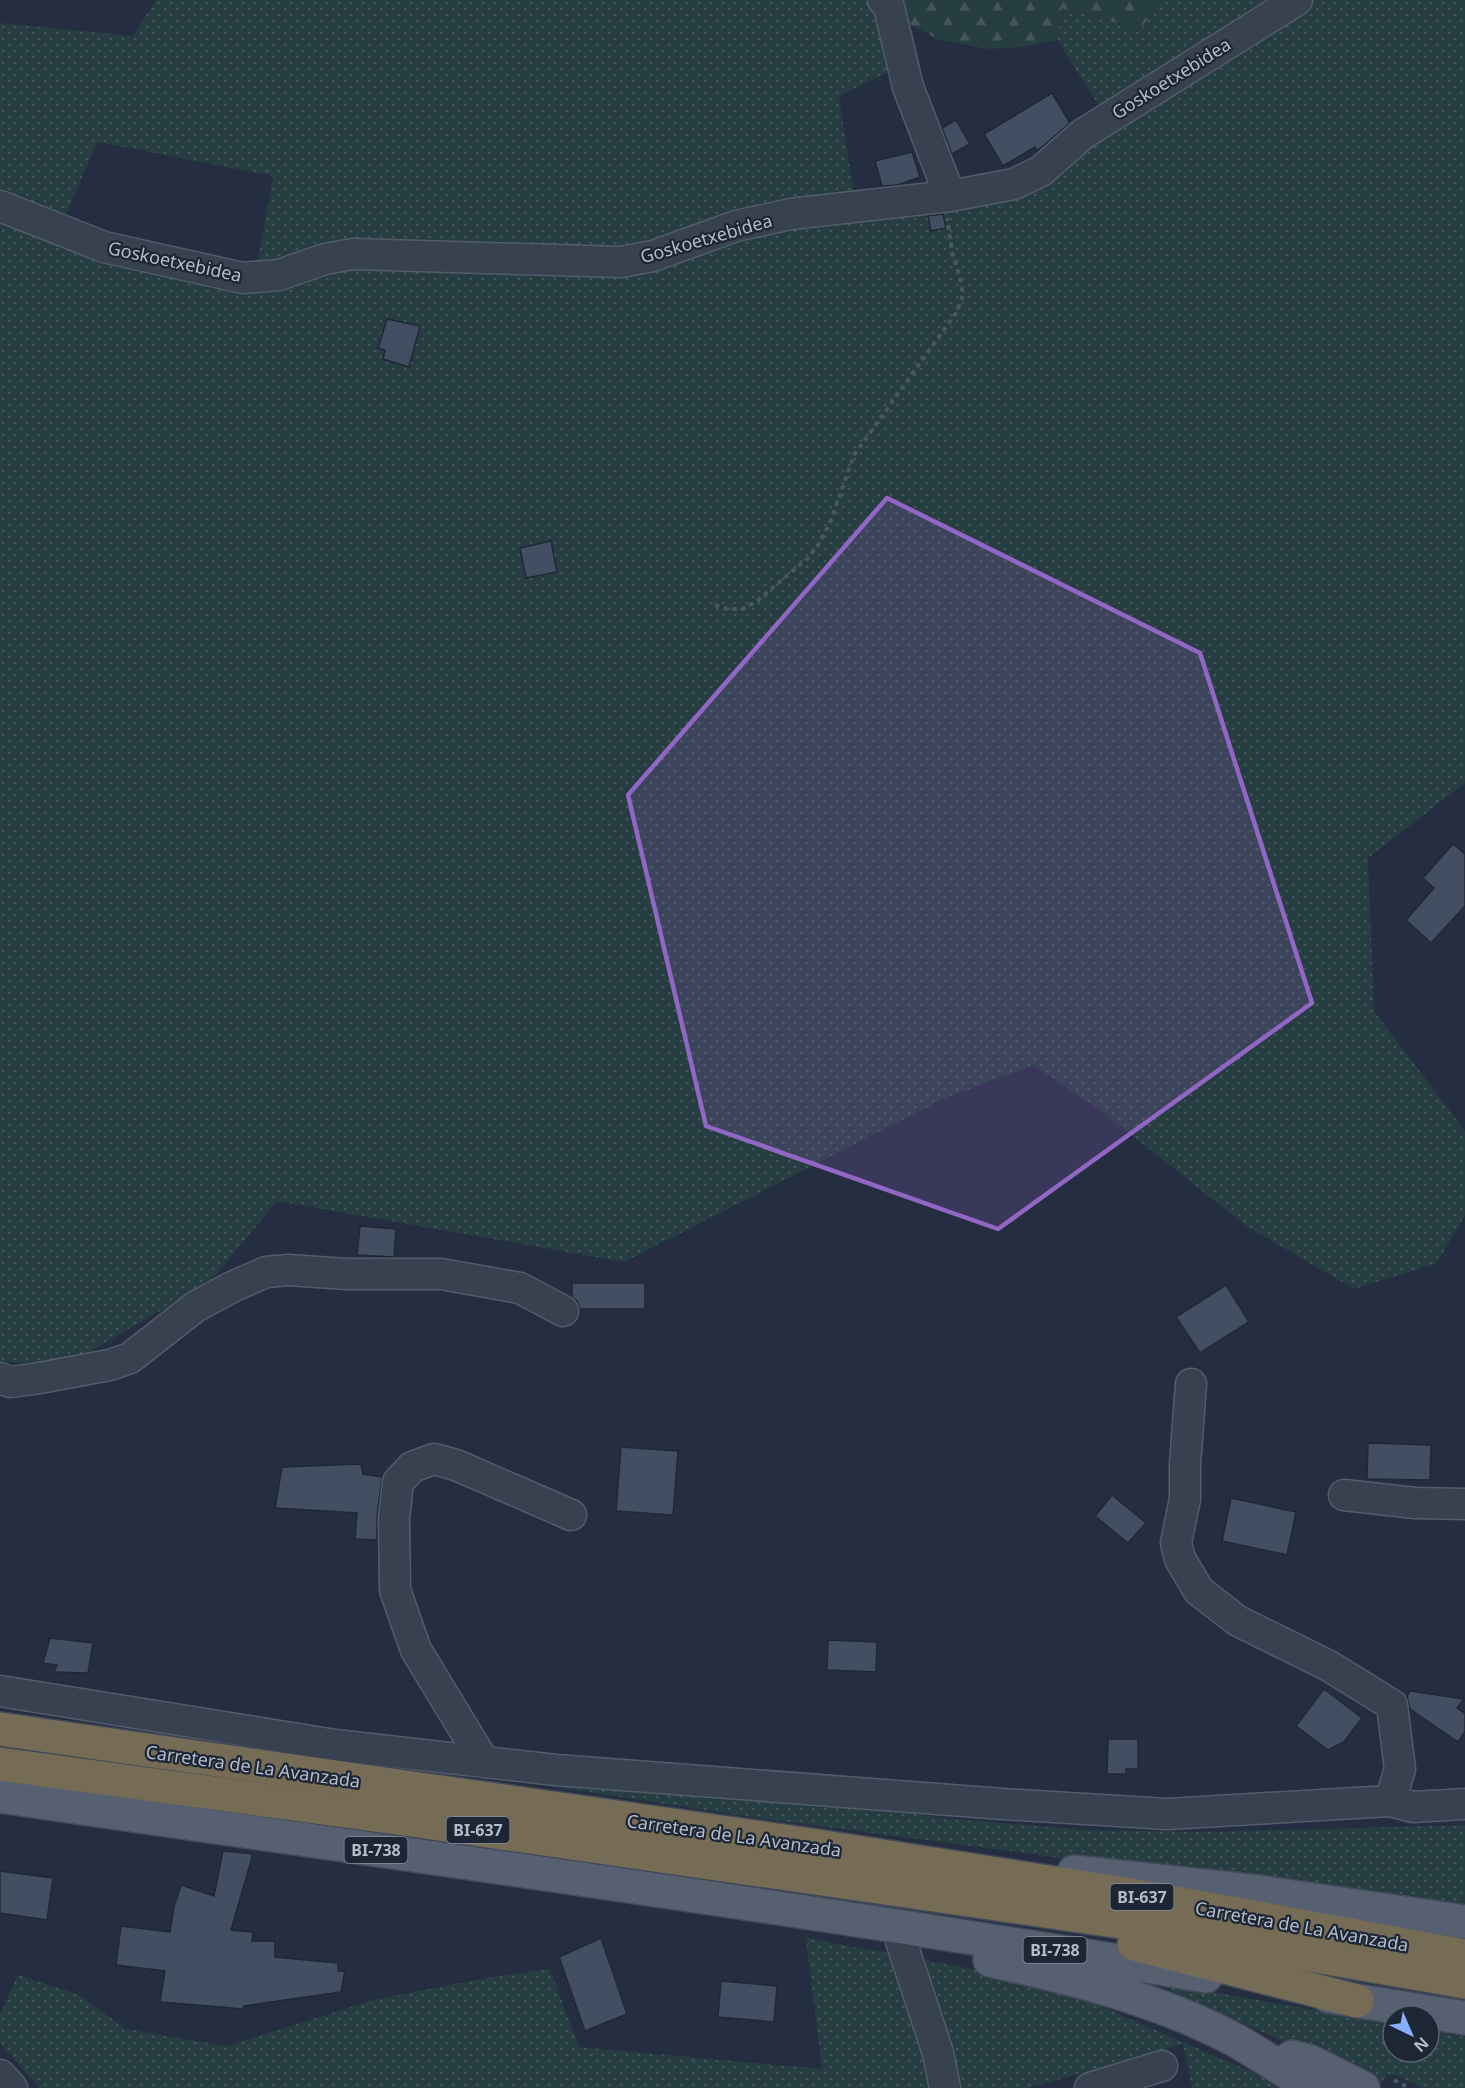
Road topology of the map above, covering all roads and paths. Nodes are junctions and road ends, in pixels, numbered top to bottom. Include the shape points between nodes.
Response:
1 (883, 0) edge
2 (1297, 0) edge
3 (946, 196) junction
4 (0, 206) edge
5 (714, 605) dead end
6 (563, 1311) dead end
7 (0, 1378) edge
8 (1191, 1384) dead end
9 (1344, 1495) dead end
10 (1465, 1504) edge
11 (571, 1515) dead end
12 (0, 1691) edge
13 (0, 1729) edge
14 (484, 1762) junction
15 (0, 1764) edge
16 (1465, 1782) edge
17 (0, 1796) edge
18 (1389, 1801) junction
19 (1465, 1804) edge
20 (818, 1846) junction
21 (955, 1898) junction
22 (752, 1902) junction
23 (1465, 1922) edge
24 (901, 1941) junction
25 (1465, 1956) edge
26 (1465, 1982) edge
27 (1357, 2001) junction
28 (1464, 2018) edge
29 (1236, 2041) junction
30 (1162, 2066) dead end
31 (0, 2075) edge
32 (1394, 2080) dead end
33 (12, 2088) edge
34 (945, 2088) edge
35 (1090, 2088) edge
36 (1315, 2088) edge
37 (1363, 2088) edge
38 (1409, 2088) edge

1 - 3 street via 889,7 908,87
2 - 3 street, Goskoetxebidea via 1083,134 1041,171 1014,184
3 - 4 street, Goskoetxebidea via 790,214 736,226 653,256 621,262 353,254 279,275 243,278 104,247
3 - 5 path via 952,250 962,286 957,313 854,455 830,523 808,558 743,609
6 - 7 street via 520,1287 441,1274 266,1272 195,1307 130,1358 34,1380 10,1382
8 - 18 street via 1185,1499 1176,1543 1180,1559 1199,1591 1238,1622 1329,1666 1392,1705 1400,1769
9 - 10 street
11 - 14 street via 434,1459 412,1467 398,1482 395,1590 416,1650
12 - 14 street via 335,1745
13 - 20 highway, Carretera de La Avanzada / BI-637
14 - 18 street via 1167,1814
15 - 21 highway, Carretera de La Avanzada / BI-637
16 - 18 street
17 - 22 main road, BI-738
18 - 19 street via 1413,1806
20 - 23 main road via 1259,1892
20 - 25 highway, Carretera de La Avanzada / BI-637 via 1132,1895
21 - 26 highway, Carretera de La Avanzada / BI-637 via 1121,1922
21 - 27 highway
22 - 24 main road via 834,1929
22 - 27 main road, BI-738
24 - 29 main road via 1062,1976 1171,2011
24 - 34 street via 938,2053
27 - 28 main road, BI-738
29 - 36 main road
29 - 37 main road via 1311,2062
30 - 35 street
31 - 33 street
32 - 38 path

